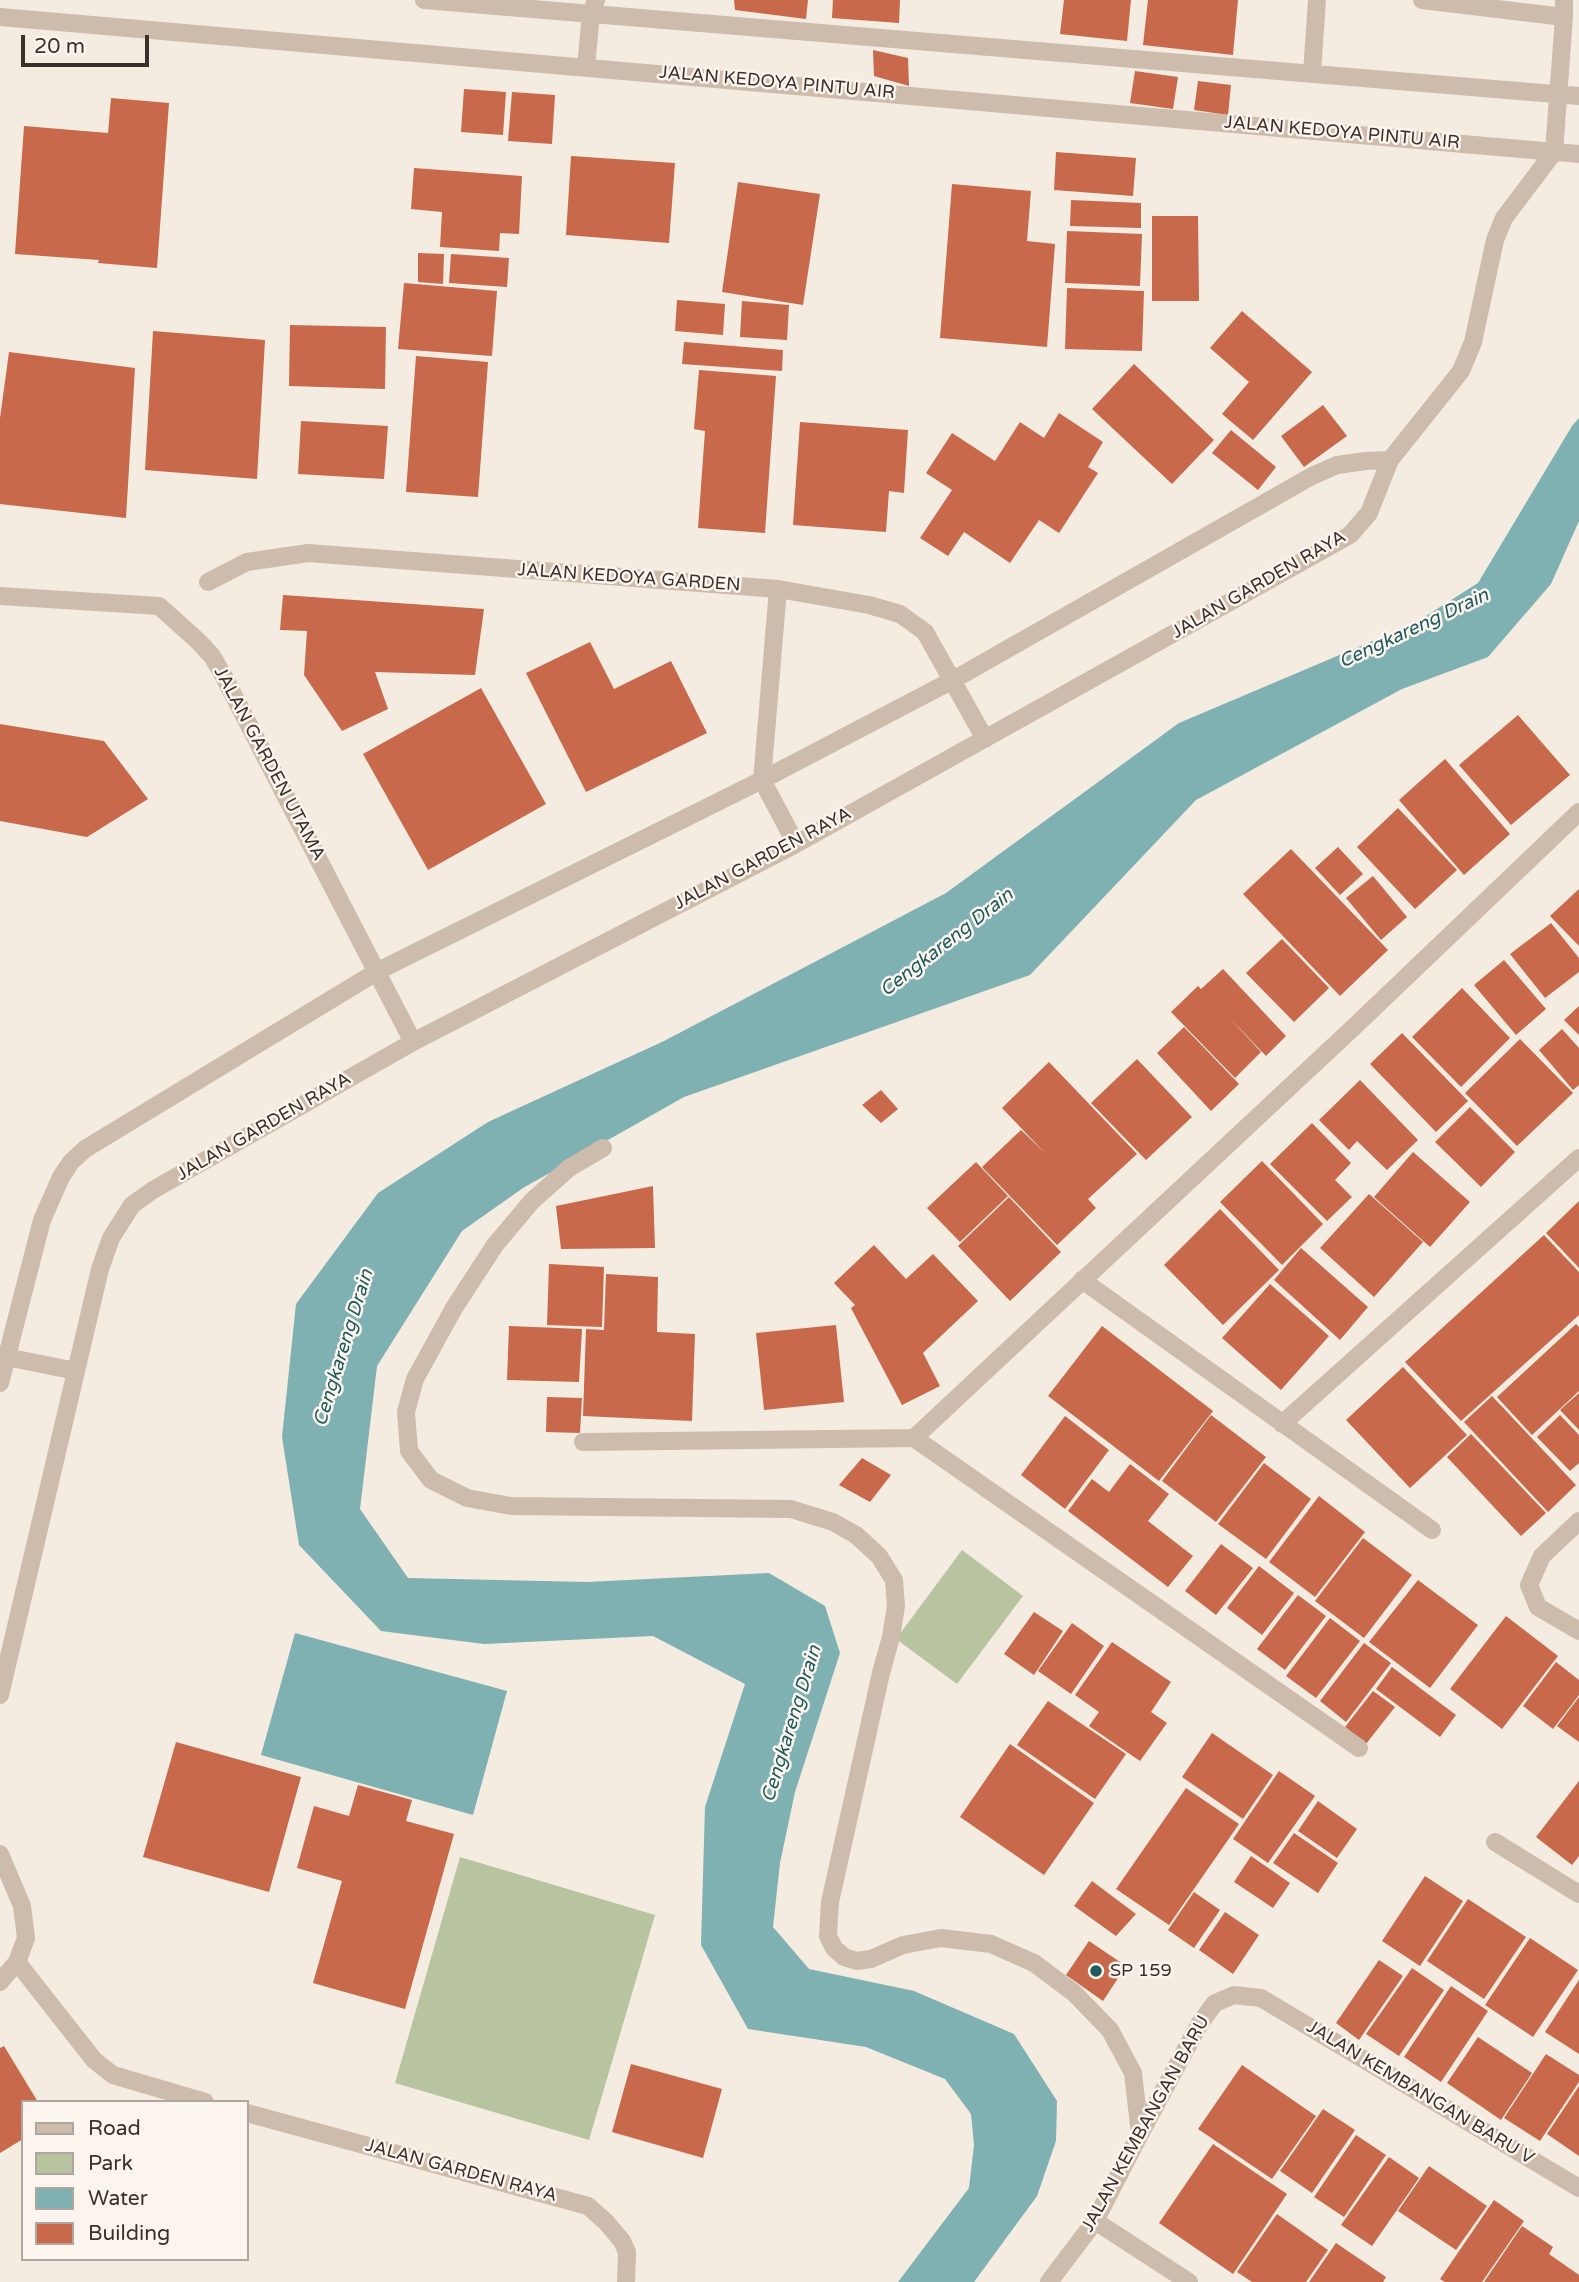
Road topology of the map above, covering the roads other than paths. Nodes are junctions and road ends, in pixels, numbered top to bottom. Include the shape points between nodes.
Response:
1 (424, 0) edge
2 (1317, 0) edge
3 (1422, 0) edge
4 (594, 7) edge
5 (1564, 8) edge
6 (0, 17) edge
7 (586, 66) junction
8 (1312, 73) junction
9 (1558, 94) junction
10 (1579, 96) edge
11 (1554, 152) junction
12 (1579, 155) edge
13 (1390, 460) junction
14 (208, 582) dead end
15 (778, 589) junction
16 (0, 596) edge
17 (953, 680) junction
18 (985, 739) junction
19 (762, 780) junction
20 (1579, 812) edge
21 (796, 844) junction
22 (378, 971) junction
23 (413, 1042) junction
24 (603, 1147) dead end
25 (1579, 1158) edge
26 (1082, 1280) junction
27 (6, 1357) junction
28 (76, 1371) junction
29 (0, 1383) edge
30 (1282, 1424) junction
31 (914, 1438) junction
32 (583, 1442) dead end
33 (1579, 1521) edge
34 (1432, 1530) dead end
35 (1579, 1631) edge
36 (0, 1695) edge
37 (1359, 1748) dead end
38 (1495, 1842) dead end
39 (0, 1854) edge
40 (1579, 1894) edge
41 (17, 1962) junction
42 (0, 1982) edge
43 (1261, 1998) joint
44 (198, 2100) edge
45 (248, 2113) edge
46 (1140, 2134) junction
47 (1579, 2188) edge
48 (1096, 2221) junction
49 (626, 2282) edge
50 (1049, 2282) edge
51 (1189, 2282) edge

1 - 4 street
2 - 8 street
3 - 5 street
4 - 7 street
4 - 8 street
5 - 9 street
6 - 7 street, JALAN KEDOYA PINTU AIR
7 - 11 street, JALAN KEDOYA PINTU AIR
8 - 9 street
9 - 10 street
9 - 11 street
11 - 12 street, JALAN KEDOYA PINTU AIR
11 - 13 street via 1504,218 1473,342 1461,371
13 - 17 street via 1337,465 1312,476
13 - 18 street, JALAN GARDEN RAYA via 1369,513 1350,535
14 - 15 street, JALAN KEDOYA GARDEN via 247,562 308,553
15 - 17 street, JALAN KEDOYA GARDEN via 900,614 925,632
15 - 19 street
16 - 22 street, JALAN GARDEN UTAMA via 159,606 181,624 212,656 223,675
17 - 18 street, JALAN KEDOYA GARDEN
17 - 19 street
18 - 21 street, JALAN GARDEN RAYA
19 - 21 street
19 - 22 street
20 - 26 street
21 - 23 street, JALAN GARDEN RAYA
22 - 23 street, JALAN GARDEN UTAMA
22 - 27 street via 71,1162 42,1220
23 - 28 street, JALAN GARDEN RAYA via 132,1205 111,1238 100,1269
24 - 46 street via 569,1168 532,1201 495,1245 454,1308 415,1379 406,1412 409,1451 431,1480 467,1498 511,1506 790,1509 833,1522 879,1556 894,1580 896,1606 830,1902 828,1936 844,1957 857,1961 902,1945 941,1938 991,1944 1034,1963 1074,1993 1110,2030 1133,2073
25 - 30 street
26 - 30 street
26 - 31 street
27 - 28 street
27 - 29 street
28 - 36 street, JALAN GARDEN RAYA
30 - 34 street
31 - 32 street
31 - 37 street
33 - 35 street via 1542,1556 1529,1585 1538,1606
38 - 40 street
39 - 41 street via 22,1906 26,1938
41 - 42 street
41 - 44 street via 94,2060 113,2075
43 - 46 street, JALAN KEMBANGAN BARU via 1234,1995 1215,2003
43 - 47 street, JALAN KEMBANGAN BARU V
45 - 49 street, JALAN GARDEN RAYA via 588,2206 622,2241 627,2252
46 - 48 street, JALAN KEMBANGAN BARU
48 - 50 street, JALAN KEMBANGAN BARU
48 - 51 street

